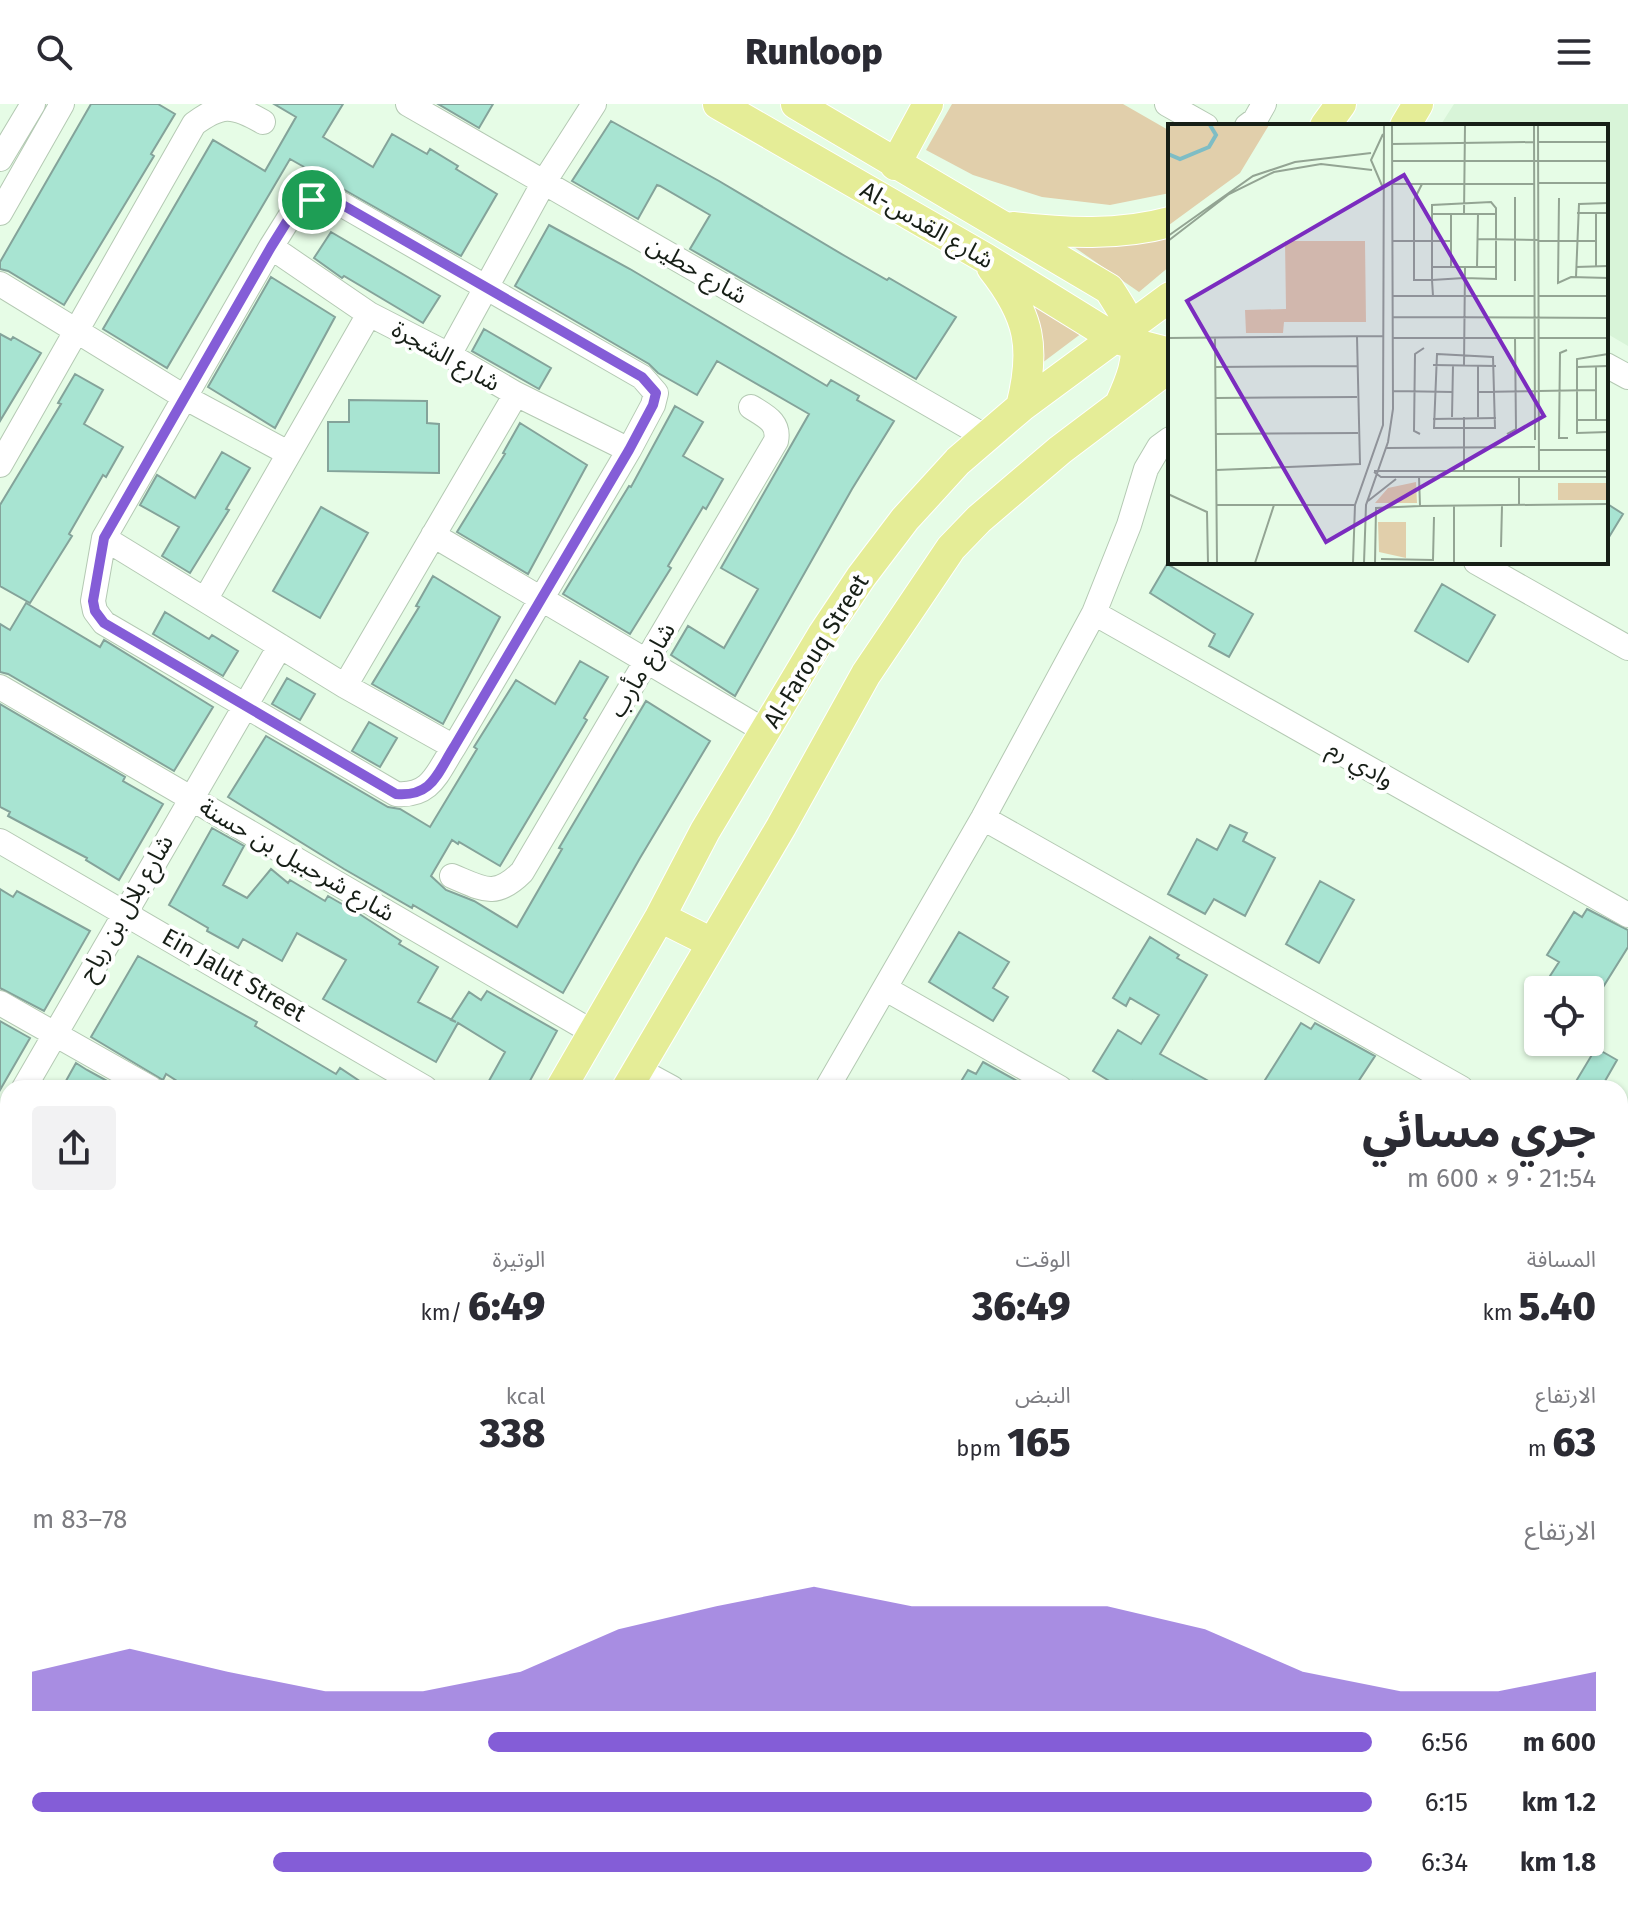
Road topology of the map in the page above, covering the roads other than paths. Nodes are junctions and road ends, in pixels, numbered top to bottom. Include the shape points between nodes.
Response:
1 (33, 104) edge
2 (62, 104) edge
3 (408, 104) edge
4 (594, 104) edge
5 (718, 104) edge
6 (796, 104) edge
7 (928, 104) edge
8 (1167, 104) edge
9 (1264, 104) edge
10 (1341, 104) edge
11 (1418, 104) edge
12 (263, 122) dead end
13 (1202, 124) edge
14 (1250, 124) edge
15 (1326, 124) edge
16 (1406, 124) edge
17 (0, 159) edge
18 (895, 165) junction
19 (544, 182) junction
20 (0, 213) edge
21 (1168, 222) edge
22 (1000, 225) junction
23 (271, 247) junction
24 (985, 258) junction
25 (0, 284) edge
26 (488, 289) junction
27 (1168, 299) edge
28 (369, 314) junction
29 (78, 331) junction
30 (1128, 337) junction
31 (1168, 352) edge
32 (449, 355) junction
33 (1608, 366) edge
34 (1168, 368) edge
35 (1628, 377) edge
36 (516, 394) junction
37 (186, 398) junction
38 (1120, 404) junction
39 (751, 407) dead end
40 (1021, 407) junction
41 (986, 437) junction
42 (1168, 440) edge
43 (629, 450) junction
44 (288, 453) junction
45 (0, 465) edge
46 (433, 535) junction
47 (104, 538) junction
48 (1480, 564) edge
49 (540, 598) junction
50 (205, 600) junction
51 (1094, 613) junction
52 (280, 646) junction
53 (1628, 648) edge
54 (649, 660) junction
55 (345, 686) junction
56 (0, 687) edge
57 (246, 704) junction
58 (765, 731) junction
59 (454, 747) junction
60 (190, 797) junction
61 (983, 818) junction
62 (0, 841) edge
63 (452, 876) dead end
64 (124, 911) junction
65 (1628, 915) edge
66 (660, 917) junction
67 (712, 943) junction
68 (886, 989) junction
69 (0, 1003) edge
70 (594, 1033) junction
71 (54, 1034) junction
72 (632, 1079) edge
73 (28, 1080) edge
74 (136, 1080) edge
75 (411, 1080) edge
76 (566, 1080) edge
77 (832, 1080) edge
78 (1046, 1080) edge
79 (1447, 1080) edge

1 - 17 street
2 - 20 street
3 - 19 street, شارع حطين
4 - 19 street
5 - 24 main road, Al-شارع القدس
6 - 18 main road, Al-شارع القدس
7 - 18 main road
8 - 13 street
9 - 14 street
10 - 15 main road
11 - 16 main road
12 - 29 street via 238,108 221,106 210,107 194,124
18 - 22 main road, Al-شارع القدس
19 - 26 street
19 - 41 street, شارع حطين
21 - 22 main road via 1074,233
22 - 30 main road, Al-شارع القدس via 1109,289
23 - 26 street via 296,207 327,200
23 - 28 street, شارع الشجرة
23 - 37 street
24 - 30 main road, Al-شارع القدس
24 - 40 main road via 1024,319 1028,380
25 - 29 street
26 - 32 street
26 - 43 street via 642,377 656,393
27 - 30 main road, Al-Farouq Street
28 - 32 street, شارع الشجرة
28 - 44 street
29 - 37 street
29 - 45 street
30 - 31 main road, Al-شارع القدس
30 - 38 main road via 1132,378
30 - 40 main road, Al-Farouq Street
32 - 36 street, شارع الشجرة
33 - 35 street
34 - 38 main road
36 - 43 street, شارع الشجرة
36 - 46 street
37 - 44 street
37 - 47 street
38 - 67 main road via 951,548 866,674
39 - 54 street, شارع مأرب via 775,423 776,441
40 - 41 main road, Al-Farouq Street
41 - 58 main road, Al-Farouq Street via 905,519 861,577
42 - 51 street via 1146,469
43 - 49 street
44 - 50 street
46 - 49 street
46 - 55 street
47 - 50 street
47 - 57 street via 93,601 104,623
48 - 53 street
49 - 54 street
49 - 59 street
50 - 52 street
51 - 61 street
51 - 65 street, وادي رم
52 - 55 street
52 - 57 street, شارع بلال بن رباح
54 - 58 street
54 - 63 street, شارع مأرب via 522,872 507,887 492,889
55 - 59 street
56 - 60 street, شارع شرحبيل بن حسنة
57 - 59 street via 396,794 427,789
57 - 60 street, شارع بلال بن رباح
58 - 66 main road, Al-Farouq Street
60 - 64 street, شارع بلال بن رباح
60 - 70 street, شارع شرحبيل بن حسنة
61 - 68 street
61 - 79 street
62 - 64 street, Ein Jalut Street
64 - 71 street, شارع بلال بن رباح
64 - 75 street, Ein Jalut Street
66 - 67 main road
66 - 70 main road, Al-Farouq Street
67 - 72 main road
68 - 77 street
68 - 78 street
69 - 71 street
70 - 76 main road, Al-Farouq Street
71 - 73 street, شارع بلال بن رباح
71 - 74 street

